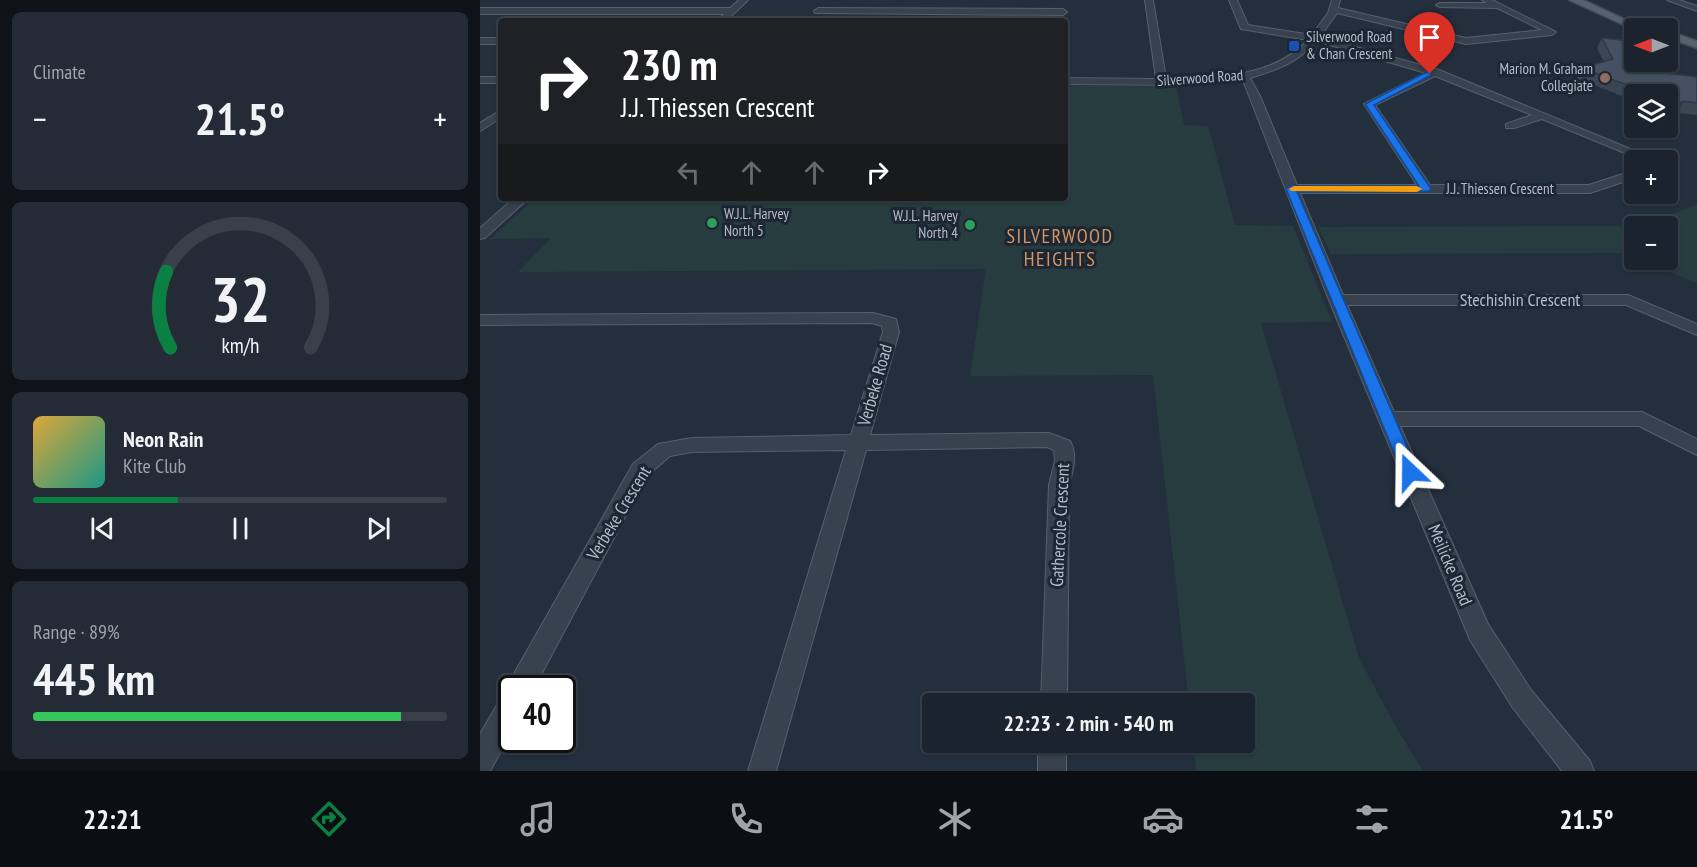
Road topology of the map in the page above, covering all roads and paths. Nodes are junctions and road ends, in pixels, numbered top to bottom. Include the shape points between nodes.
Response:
1 (490, 0) edge
2 (744, 0) edge
3 (828, 0) edge
4 (1065, 0) edge
5 (1149, 0) edge
6 (1486, 0) edge
7 (1574, 0) edge
8 (1588, 0) edge
9 (1671, 0) edge
10 (1236, 1) edge
11 (480, 5) edge
12 (1336, 5) edge
13 (1440, 5) dead end
14 (1496, 6) junction
15 (1697, 9) edge
16 (480, 11) edge
17 (731, 11) junction
18 (818, 11) junction
19 (1063, 16) edge
20 (723, 18) edge
21 (812, 18) edge
22 (1624, 18) edge
23 (1624, 20) edge
24 (1314, 38) junction
25 (1678, 38) edge
26 (480, 41) edge
27 (498, 41) edge
28 (1678, 43) edge
29 (1697, 45) edge
30 (1697, 50) edge
31 (1435, 72) junction
32 (1241, 76) junction
33 (480, 80) edge
34 (498, 80) edge
35 (1068, 81) edge
36 (1161, 82) junction
37 (498, 115) edge
38 (1541, 116) junction
39 (1510, 126) dead end
40 (480, 128) edge
41 (1626, 150) edge
42 (1624, 178) edge
43 (1291, 189) junction
44 (1426, 189) junction
45 (518, 201) edge
46 (482, 232) edge
47 (1337, 300) junction
48 (480, 320) edge
49 (1697, 330) edge
50 (1388, 419) junction
51 (858, 444) junction
52 (1697, 448) edge
53 (527, 675) edge
54 (1053, 693) edge
55 (498, 729) edge
56 (1052, 753) edge
57 (480, 761) edge
58 (762, 771) edge
59 (1052, 771) edge
60 (1580, 771) edge

1 - 11 street
2 - 17 street
3 - 18 street
4 - 19 street
5 - 36 street
6 - 14 street
7 - 23 main road
8 - 22 main road
9 - 15 street
10 - 24 street via 1244,27
12 - 14 street via 1466,41 1552,32
12 - 24 street, Silverwood Road
13 - 14 street
16 - 17 street
17 - 20 street
18 - 19 street
18 - 21 street
24 - 31 street
24 - 32 street, Silverwood Road via 1292,59
25 - 29 main road
26 - 27 street
28 - 30 main road
31 - 38 street
31 - 44 street via 1370,104
32 - 36 street, Silverwood Road
32 - 43 street, Meilicke Road via 1248,81
33 - 34 street
35 - 36 street, Silverwood Road
37 - 40 street
38 - 39 street
38 - 41 street
42 - 44 street, J.J. Thiessen Crescent via 1590,189
43 - 44 street, J.J. Thiessen Crescent
43 - 47 street, Meilicke Road
45 - 46 street
47 - 49 street, Stechishin Crescent via 1628,300
47 - 50 street, Meilicke Road
48 - 51 street, Verbeke Road via 883,320 890,323 891,332
50 - 52 street via 1642,419
50 - 60 street, Meilicke Road via 1479,632 1522,699
51 - 53 street, Verbeke Crescent via 665,449 640,470
51 - 54 street, Gathercole Crescent via 1048,440 1063,446
51 - 58 street, Verbeke Road
55 - 57 street
56 - 59 street

